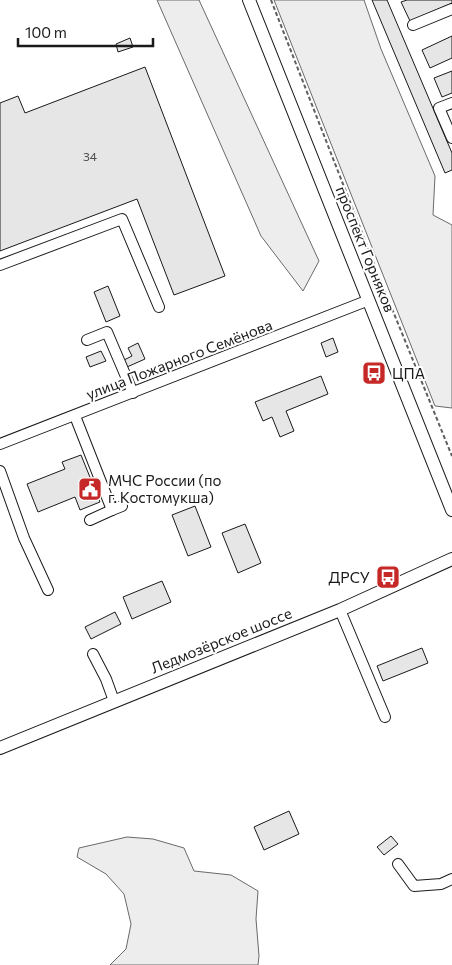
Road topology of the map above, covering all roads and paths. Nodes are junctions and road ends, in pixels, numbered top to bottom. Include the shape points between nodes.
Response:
1 (249, 0) edge
2 (271, 0) edge
3 (452, 9) edge
4 (413, 25) dead end
5 (452, 103) edge
6 (452, 137) edge
7 (0, 264) edge
8 (369, 300) junction
9 (159, 307) dead end
10 (87, 340) dead end
11 (133, 393) junction
12 (75, 416) junction
13 (0, 444) edge
14 (452, 456) edge
15 (0, 471) edge
16 (452, 510) edge
17 (90, 520) dead end
18 (452, 559) edge
19 (48, 590) dead end
20 (340, 610) junction
21 (93, 654) dead end
22 (114, 701) junction
23 (385, 717) dead end
24 (0, 748) edge
25 (398, 864) dead end
26 (452, 879) edge

1 - 8 main road, проспект Горняков
2 - 14 path
3 - 4 street
5 - 6 street via 440,108
7 - 9 street via 122,219
8 - 11 street, улица Пожарного Семёнова
8 - 16 main road, проспект Горняков
10 - 11 street via 107,332
11 - 12 street, улица Пожарного Семёнова
12 - 13 street, улица Пожарного Семёнова
12 - 17 street via 117,508
15 - 19 street via 24,538
18 - 20 main road, Ледмозёрское шоссе
20 - 22 main road, Ледмозёрское шоссе
20 - 23 street
21 - 22 street
22 - 24 main road, Ледмозёрское шоссе
25 - 26 street via 414,886 441,884

